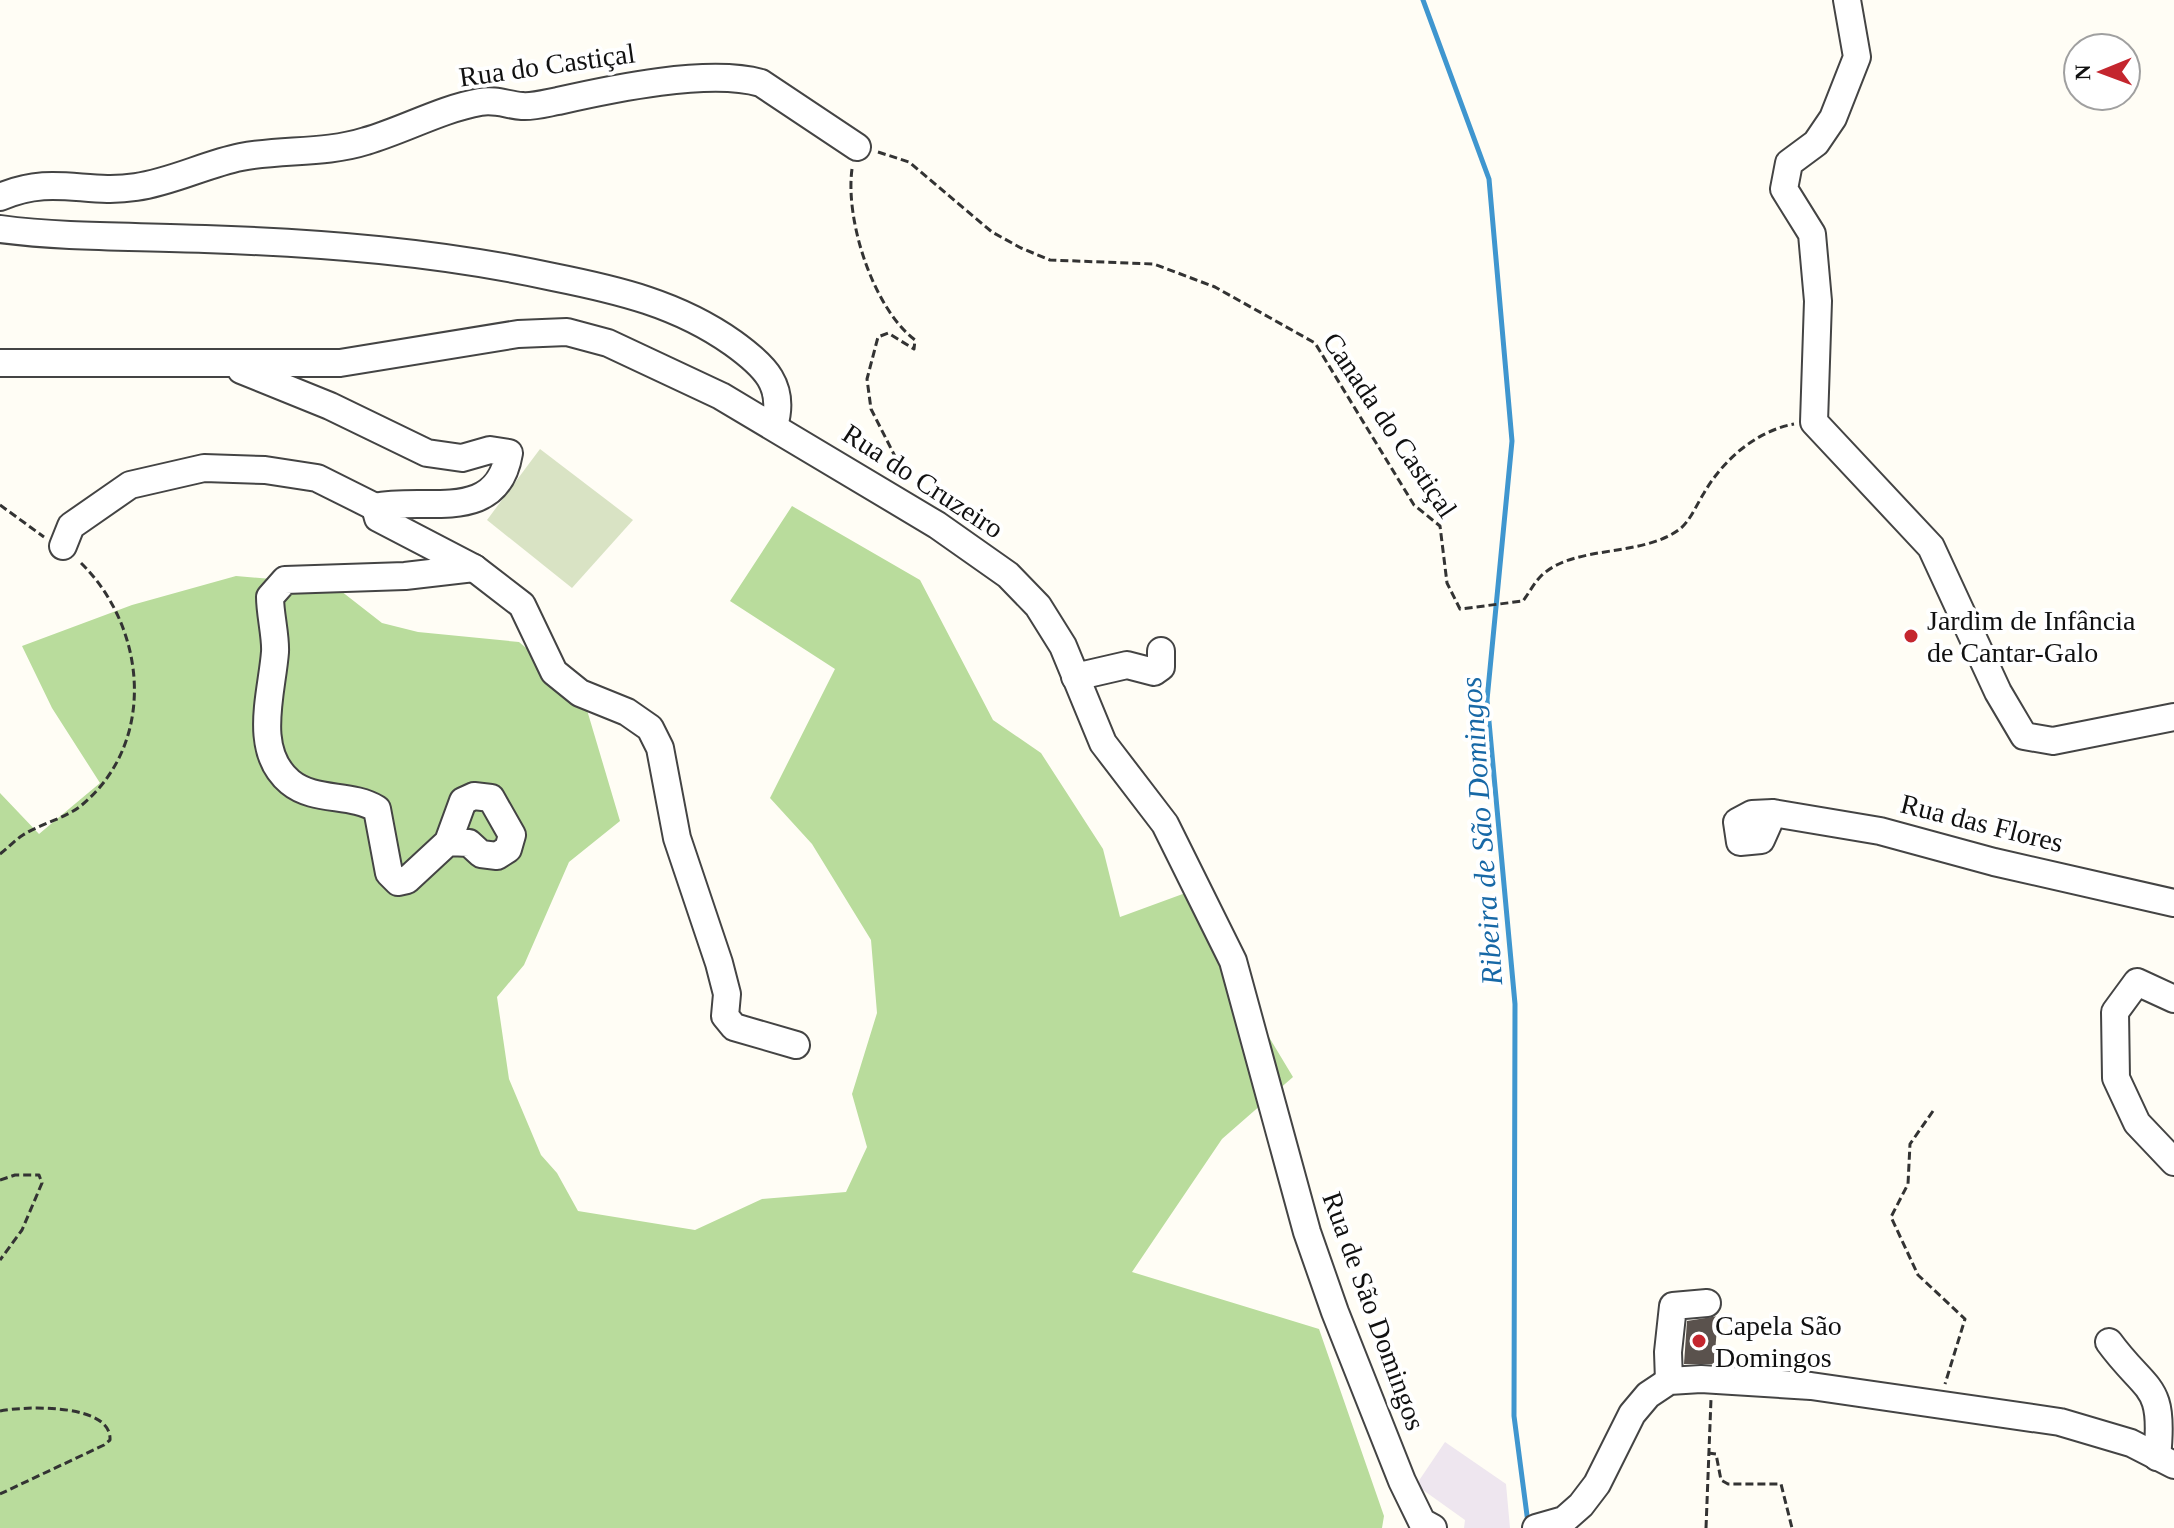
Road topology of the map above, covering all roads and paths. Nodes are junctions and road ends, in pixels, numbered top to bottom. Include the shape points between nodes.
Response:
1 (1847, 0) edge
2 (862, 148) junction
3 (0, 197) edge
4 (0, 229) edge
5 (0, 363) edge
6 (230, 366) junction
7 (1814, 422) junction
8 (774, 426) junction
9 (0, 505) edge
10 (375, 507) junction
11 (912, 510) junction
12 (63, 546) junction
13 (474, 568) junction
14 (1161, 651) dead end
15 (1075, 677) junction
16 (2174, 717) edge
17 (1773, 813) dead end
18 (448, 842) dead end
19 (0, 854) edge
20 (2174, 903) edge
21 (2174, 999) edge
22 (796, 1045) dead end
23 (1273, 1105) joint
24 (1933, 1111) dead end
25 (2174, 1162) edge
26 (0, 1180) edge
27 (0, 1260) edge
28 (1707, 1303) dead end
29 (2109, 1342) dead end
30 (1711, 1380) junction
31 (1669, 1381) junction
32 (1938, 1403) junction
33 (0, 1411) edge
34 (1708, 1453) junction
35 (2166, 1461) edge
36 (0, 1494) edge
37 (1433, 1528) edge
38 (1536, 1528) edge
39 (1706, 1528) edge
40 (1792, 1528) edge

1 - 7 street via 1857,57 1833,118 1816,143 1789,163 1784,189 1812,234 1818,301
2 - 3 street, Rua do Castiçal via 746,78 663,82 522,106 478,102 368,141 242,157 138,187 25,186
2 - 7 path, Canada do Castiçal via 909,162 992,232 1021,248 1050,260 1154,264 1215,287 1315,343 1414,505 1440,526 1447,583 1460,609 1523,601 1542,575 1572,559 1657,542 1683,527 1711,481 1739,451 1767,431
2 - 11 path via 849,201 856,228 883,304 915,340 914,349 888,333 878,337 867,379 871,409 915,496
4 - 8 street via 343,245 506,267 616,290 710,327 749,355 777,389 780,405
5 - 6 street, Rua do Cruzeiro
6 - 8 street, Rua do Cruzeiro via 340,363 518,334 567,332 608,343
6 - 10 street via 427,453 462,458 490,450 509,453 506,474 484,497
7 - 16 street via 1931,547 2024,736 2053,741
8 - 11 street, Rua do Cruzeiro
9 - 12 path
10 - 12 street via 317,478 204,468 130,485 71,526
10 - 13 street via 389,527
11 - 15 street, Rua do Cruzeiro via 1008,575 1038,606
12 - 19 path via 97,579 125,633 137,681 135,713 115,767 82,805 22,835
13 - 18 street via 285,580 270,597 275,648 269,748 290,782 377,809 389,873 398,882 407,880
13 - 22 street via 522,605 554,672 580,693 627,712 650,728 660,748 677,838 719,963 727,994 725,1016 734,1027
14 - 15 street via 1161,667 1154,672 1127,665
15 - 23 street, Rua do Cruzeiro via 1103,743 1165,824 1205,898 1233,961
17 - 20 street, Rua das Flores via 1880,831
21 - 25 street via 2137,982 2115,1012 2116,1078 2137,1123
23 - 37 street, Rua de São Domingos via 1335,1312 1402,1481 1422,1522
24 - 32 path via 1910,1144 1908,1184 1891,1217 1918,1275 1965,1319
26 - 27 path via 31,1173 42,1183 22,1230
28 - 31 street via 1673,1306
29 - 35 street via 2126,1366 2149,1384 2158,1404
30 - 31 street
30 - 32 street via 1811,1386
30 - 34 path
31 - 38 street via 1632,1414 1597,1484 1564,1520
32 - 35 street via 2060,1422 2131,1443
33 - 36 path via 60,1408 106,1424 110,1431 104,1445
34 - 39 path
34 - 40 path via 1716,1454 1721,1480 1728,1484 1781,1484

